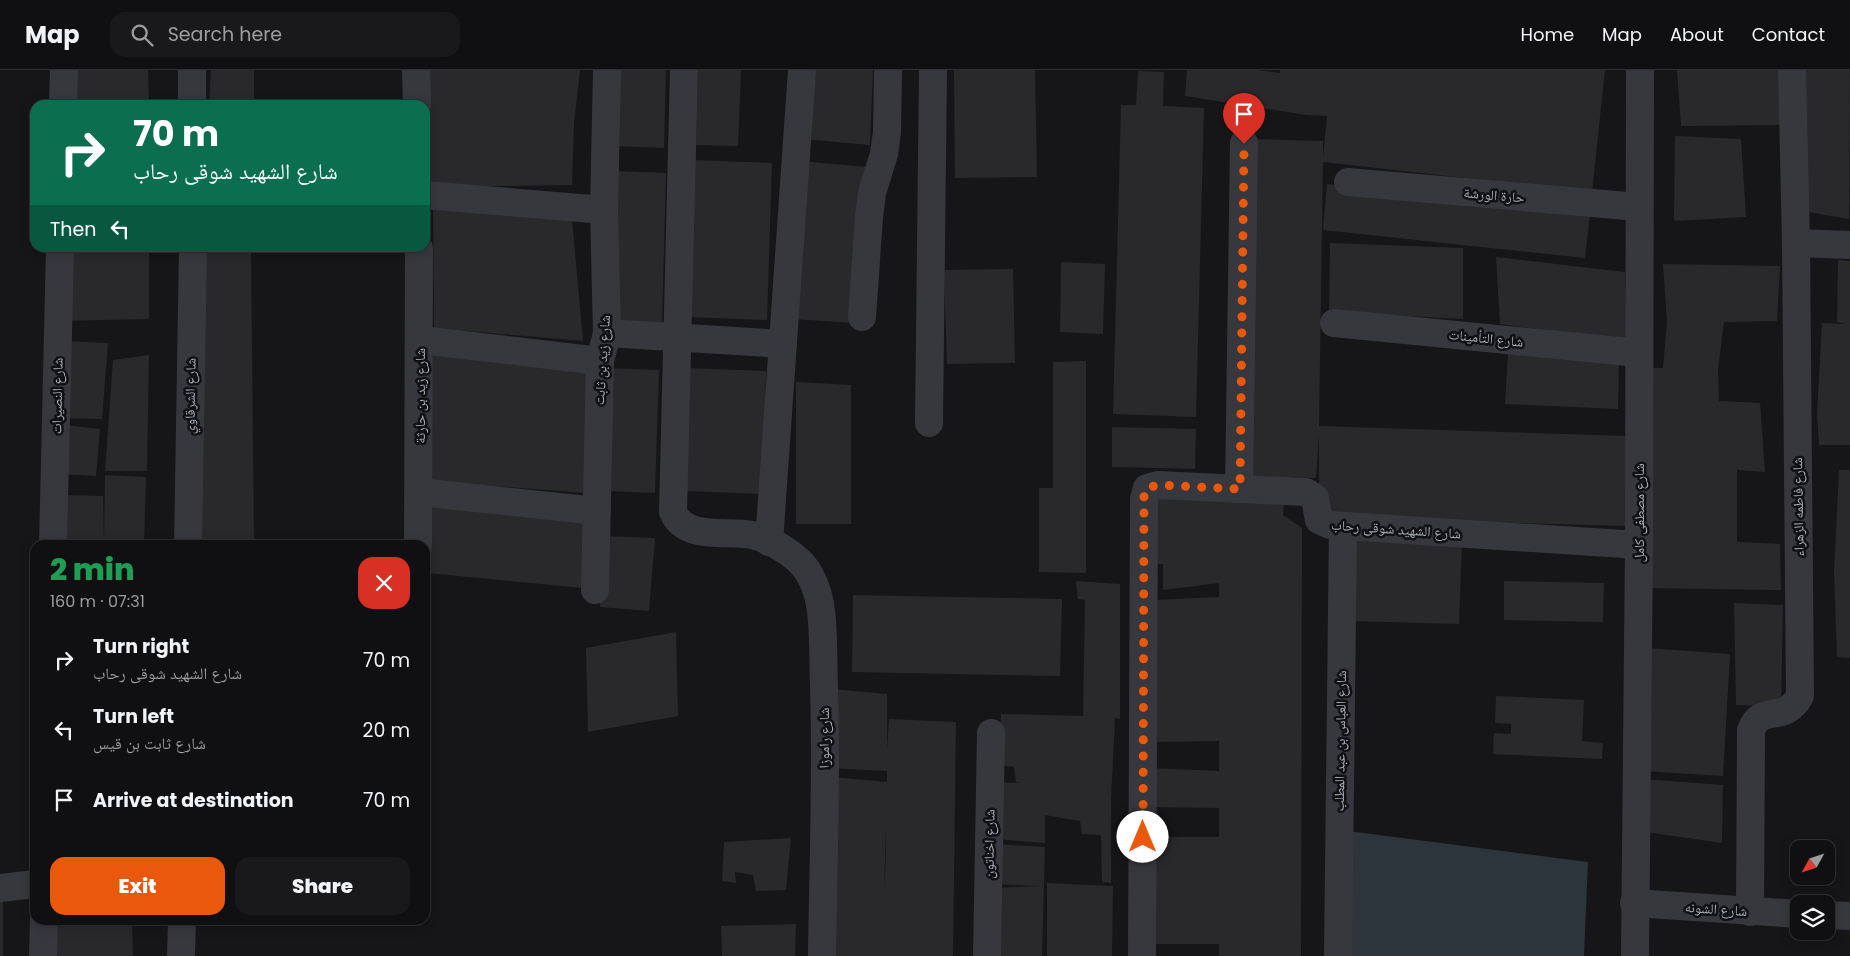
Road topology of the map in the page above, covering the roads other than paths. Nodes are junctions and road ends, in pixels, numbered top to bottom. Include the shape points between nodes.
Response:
1 (64, 70) edge
2 (192, 70) edge
3 (416, 70) edge
4 (607, 70) edge
5 (684, 70) edge
6 (802, 70) edge
7 (888, 70) edge
8 (933, 70) edge
9 (1640, 70) edge
10 (1792, 70) edge
11 (63, 100) edge
12 (192, 100) edge
13 (417, 100) edge
14 (1244, 144) dead end
15 (1348, 182) dead end
16 (430, 195) edge
17 (1639, 207) junction
18 (604, 210) junction
19 (1796, 242) junction
20 (1850, 245) edge
21 (60, 252) edge
22 (192, 252) edge
23 (420, 252) edge
24 (862, 317) dead end
25 (1334, 323) dead end
26 (606, 333) junction
27 (678, 337) junction
28 (420, 340) junction
29 (783, 344) junction
30 (1639, 353) junction
31 (600, 361) junction
32 (929, 422) dead end
33 (1240, 489) junction
34 (420, 492) junction
35 (597, 511) junction
36 (1342, 526) junction
37 (53, 540) edge
38 (188, 540) edge
39 (418, 540) edge
40 (769, 542) junction
41 (1639, 545) junction
42 (595, 590) dead end
43 (991, 733) dead end
44 (30, 885) edge
45 (0, 888) edge
46 (1634, 903) junction
47 (1750, 912) junction
48 (1790, 914) edge
49 (1835, 915) edge
50 (1850, 916) edge
51 (44, 925) edge
52 (182, 925) edge
53 (43, 956) edge
54 (181, 956) edge
55 (822, 956) edge
56 (987, 956) edge
57 (1142, 956) edge
58 (1338, 956) edge
59 (1635, 956) edge

1 - 11 street
2 - 12 street
3 - 13 street
4 - 18 street, شارع زيد بن ثابت
5 - 27 street, شارع راموزا
6 - 29 street
7 - 24 street via 887,132 872,193
8 - 32 street
9 - 17 street, شارع مصطفى كامل
10 - 19 street, شارع فاطمه الزهراء
14 - 33 street
15 - 17 street, حارة الورشة
16 - 18 street
17 - 30 street, شارع مصطفى كامل
18 - 26 street, شارع زيد بن ثابت
19 - 20 street
19 - 47 street, شارع فاطمه الزهراء via 1800,696 1794,707 1784,713 1761,716 1751,730
21 - 37 street, شارع النصيرات
22 - 38 street, شارع الشرقاوي
23 - 28 street, شارع زيد بن حارثة
25 - 30 street, شارع التأمينات
26 - 27 street
26 - 31 street, شارع زيد بن ثابت
27 - 29 street
27 - 40 street, شارع راموزا via 673,512 684,527 752,535
28 - 31 street
28 - 34 street, شارع زيد بن حارثة
29 - 40 street
30 - 41 street, شارع مصطفى كامل
31 - 35 street, شارع زيد بن ثابت
33 - 36 street, شارع الشهيد شوقى رحاب via 1312,494 1318,503 1319,520 1324,524
33 - 57 street, شارع الشهيد شوقى رحاب via 1158,485 1147,488 1144,509
34 - 35 street
34 - 39 street, شارع زيد بن حارثة
35 - 42 street, شارع زيد بن ثابت
36 - 41 street, شارع الشهيد شوقى رحاب
36 - 58 street, شارع العباس بن عبد المطلب
40 - 55 street, شارع راموزا via 800,561 814,584 821,610 825,726
41 - 46 street, شارع مصطفى كامل
43 - 56 street, شارع اخناتون
44 - 45 street
46 - 47 street, شارع الشونه
46 - 59 street, شارع مصطفى كامل
47 - 48 street, شارع الشونه
49 - 50 street
51 - 53 street
52 - 54 street

